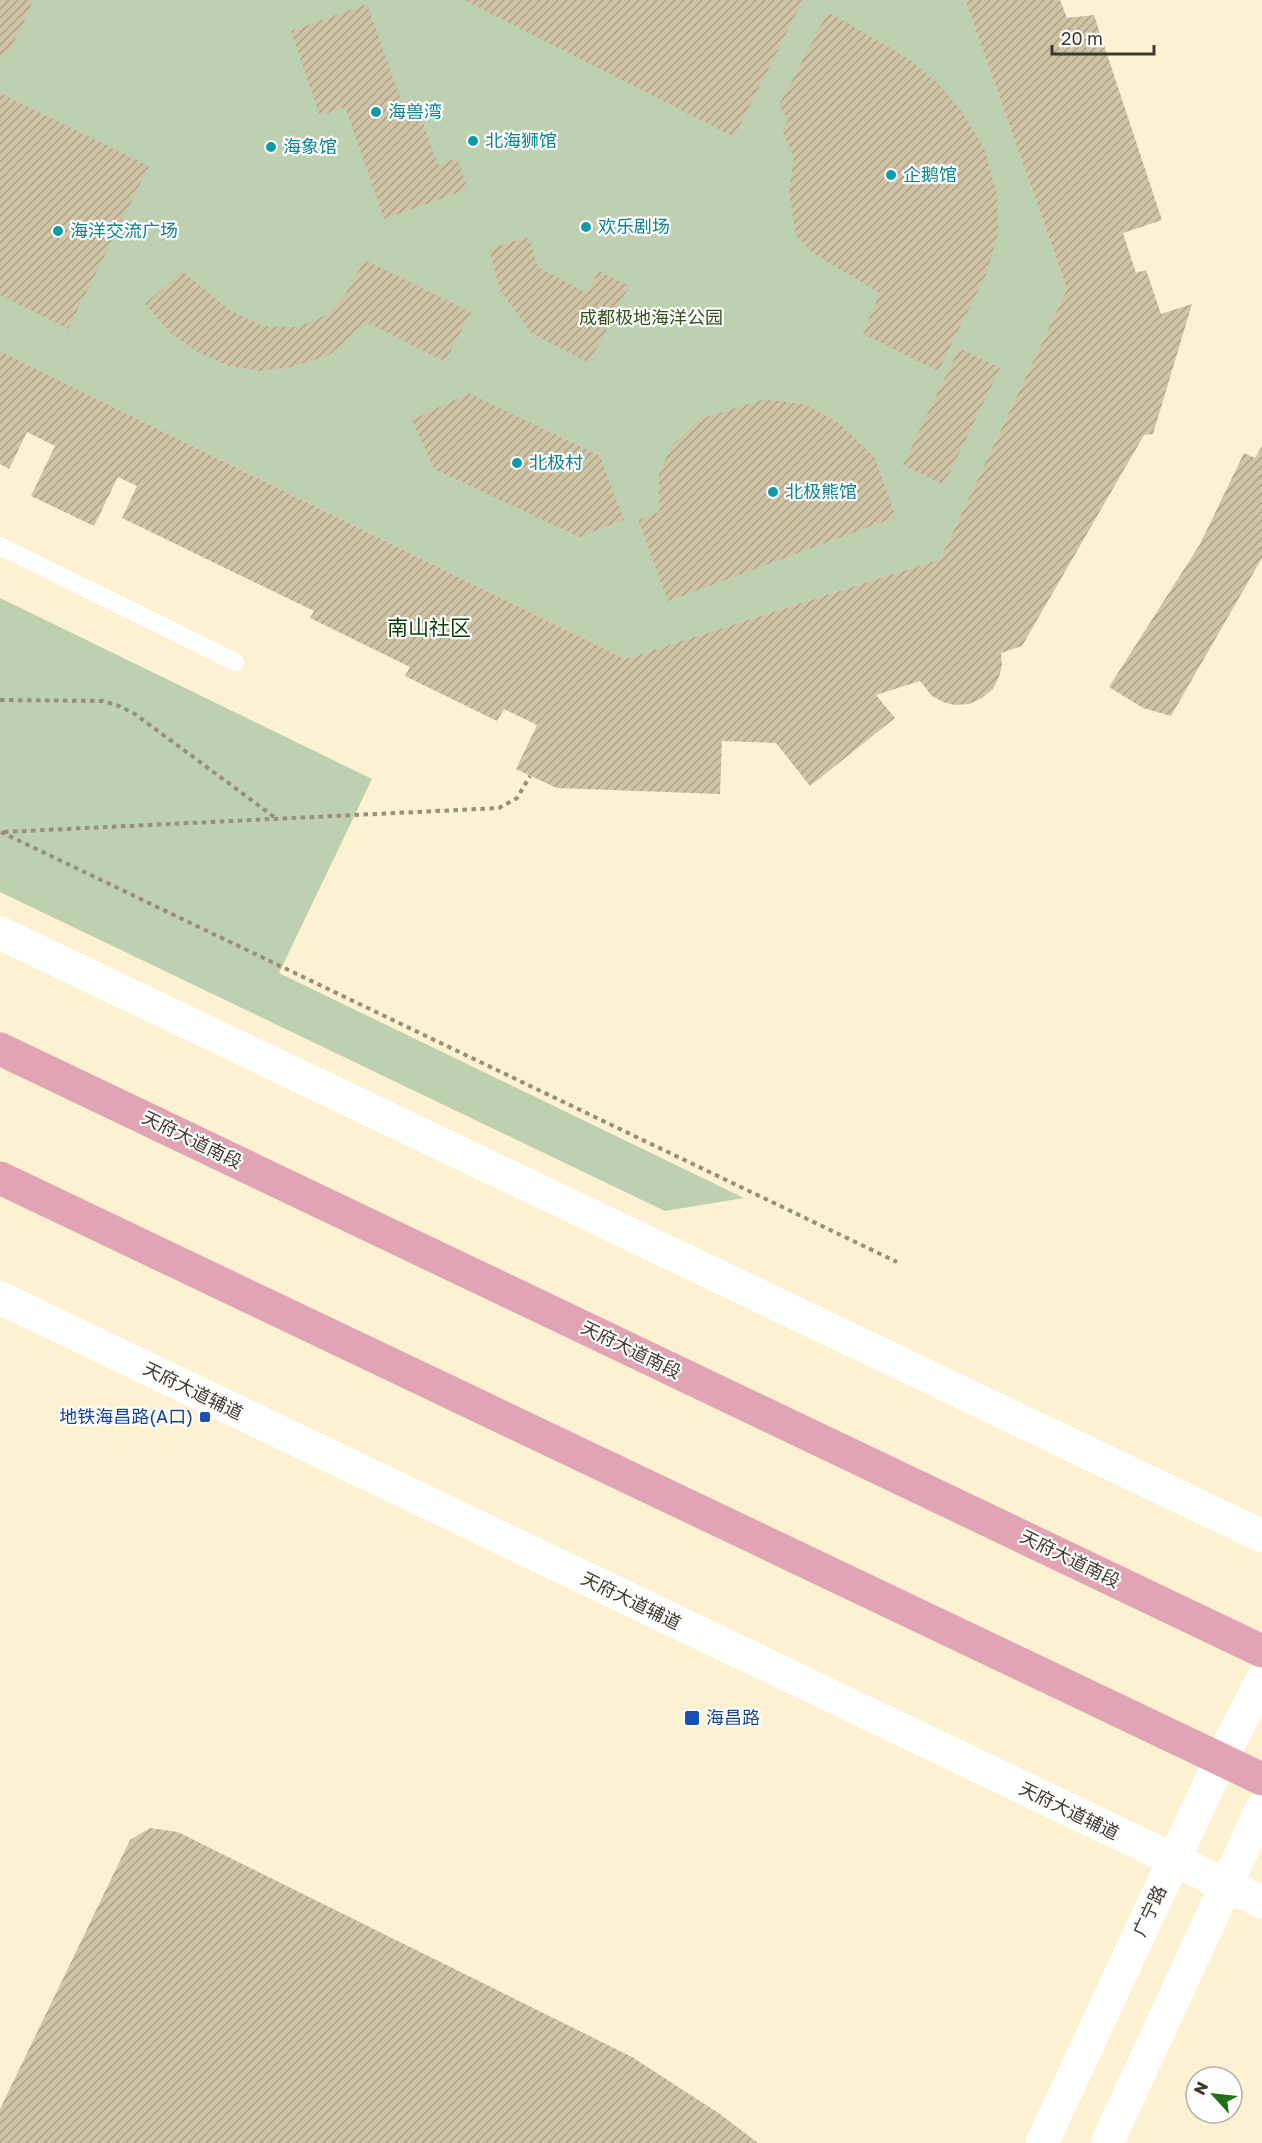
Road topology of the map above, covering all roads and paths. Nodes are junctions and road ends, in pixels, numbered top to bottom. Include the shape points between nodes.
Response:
1 (0, 546) edge
2 (235, 662) dead end
3 (0, 700) edge
4 (530, 776) dead end
5 (277, 819) junction
6 (0, 832) edge
7 (0, 933) edge
8 (0, 1049) edge
9 (0, 1178) edge
10 (897, 1262) dead end
11 (0, 1299) edge
12 (1262, 1536) edge
13 (1262, 1651) edge
14 (1262, 1680) edge
15 (1221, 1759) junction
16 (1262, 1779) edge
17 (1262, 1808) edge
18 (1173, 1860) junction
19 (1226, 1886) junction
20 (1262, 1902) edge
21 (1042, 2143) edge
22 (1107, 2143) edge

1 - 2 lane
3 - 5 path via 92,700 119,706
4 - 5 path via 517,798 499,808
5 - 6 path
6 - 10 path
7 - 12 street
8 - 13 main road, 天府大道南段
9 - 15 main road
11 - 18 street, 天府大道辅道
14 - 15 street, 广宁路
15 - 16 main road
15 - 18 street, 广宁路
17 - 19 street
18 - 19 street, 天府大道辅道
18 - 21 street, 广宁路
19 - 20 street, 天府大道辅道
19 - 22 street

